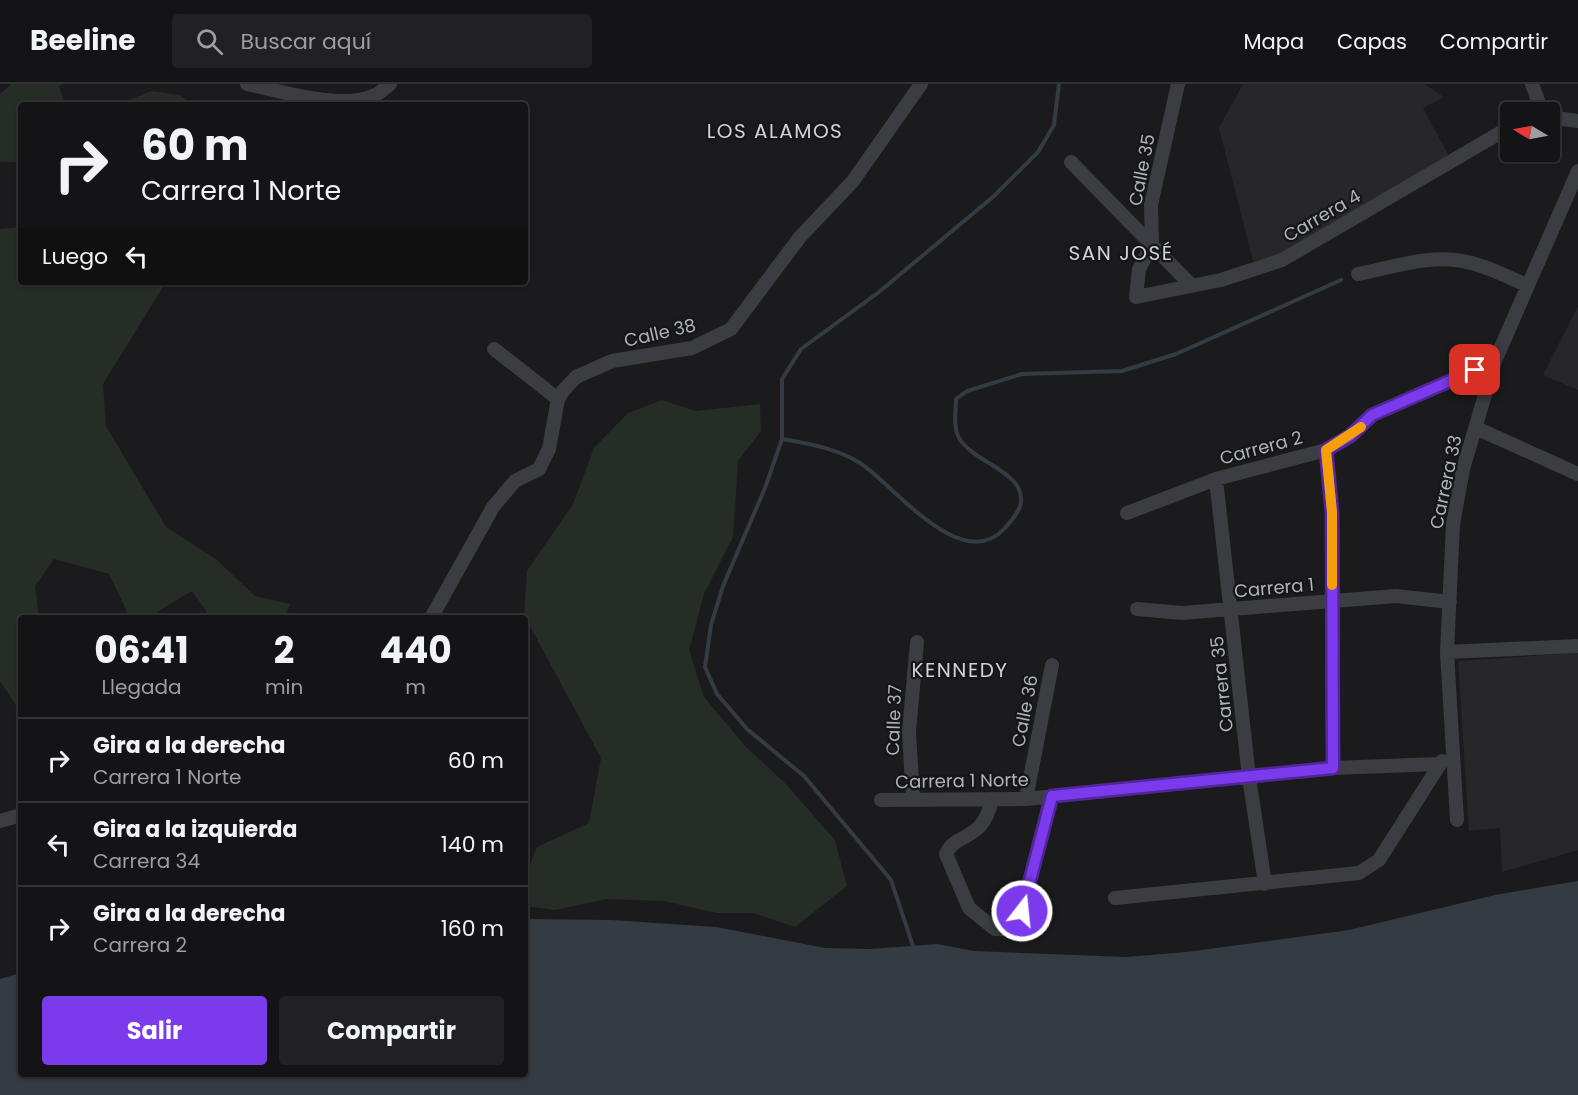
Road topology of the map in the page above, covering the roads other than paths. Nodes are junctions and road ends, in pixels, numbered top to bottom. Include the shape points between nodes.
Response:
1 (247, 84) edge
2 (325, 84) edge
3 (390, 84) edge
4 (921, 84) edge
5 (1178, 84) edge
6 (1532, 84) edge
7 (321, 99) junction
8 (1538, 102) edge
9 (1560, 118) edge
10 (1578, 121) edge
11 (1500, 133) edge
12 (1071, 162) dead end
13 (1578, 171) edge
14 (1152, 245) junction
15 (1358, 274) dead end
16 (1526, 285) junction
17 (1192, 286) junction
18 (1136, 297) joint
19 (494, 349) dead end
20 (1495, 361) junction
21 (558, 399) junction
22 (1476, 428) junction
23 (1326, 450) junction
24 (1578, 474) edge
25 (1216, 479) junction
26 (1127, 513) dead end
27 (1332, 600) junction
28 (1449, 602) junction
29 (1137, 609) dead end
30 (1233, 610) junction
31 (432, 615) edge
32 (916, 642) dead end
33 (1578, 646) edge
34 (1447, 652) junction
35 (1052, 665) dead end
36 (1454, 753) junction
37 (1438, 764) junction
38 (1333, 768) junction
39 (1249, 777) junction
40 (1052, 796) junction
41 (992, 799) junction
42 (1026, 799) junction
43 (881, 800) dead end
44 (913, 800) junction
45 (18, 816) edge
46 (1457, 820) dead end
47 (0, 821) edge
48 (1265, 884) junction
49 (1115, 898) dead end

1 - 7 street
2 - 7 street
3 - 7 street via 374,96 349,101
4 - 21 street, Calle 38 via 854,181 800,237 731,329 692,348 612,361 576,377
5 - 14 street, Calle 35 via 1150,205
6 - 8 street
9 - 10 street
11 - 17 street, Carrera 4 via 1282,260
12 - 14 street
13 - 16 street, Carrera 33
14 - 17 street
14 - 18 street, Calle 35 via 1139,269
15 - 16 street via 1421,261 1455,260 1483,266
16 - 20 street, Carrera 33
17 - 18 street, Carrera 4
19 - 21 street
20 - 22 street, Carrera 33
20 - 23 street, Carrera 2 via 1372,415 1350,436
21 - 31 street via 549,449 539,469 515,481 493,507
22 - 24 street
22 - 28 street, Carrera 33 via 1463,469 1453,524
23 - 25 street, Carrera 2
23 - 27 street via 1332,512
25 - 26 street, Carrera 2
25 - 30 street, Carrera 35
27 - 28 street, Carrera 1 via 1396,596
27 - 30 street, Carrera 1
27 - 38 street
28 - 34 street, Carrera 33
29 - 30 street, Carrera 1 via 1182,613
30 - 39 street, Carrera 35
32 - 44 street, Calle 37 via 909,732
33 - 34 street
34 - 36 street, Carrera 33
35 - 42 street, Calle 36
36 - 37 street
36 - 46 street, Carrera 33
37 - 38 street, Carrera 1 Norte
37 - 48 street via 1379,861 1359,873
38 - 39 street, Carrera 1 Norte
39 - 40 street, Carrera 1 Norte
39 - 48 street, Carrera 35
40 - 41 street via 1017,930 995,929 969,908 946,854 978,830
40 - 42 street, Carrera 1 Norte
41 - 42 street, Carrera 1 Norte
41 - 44 street, Carrera 1 Norte
43 - 44 street, Carrera 1 Norte
45 - 47 street
48 - 49 street

